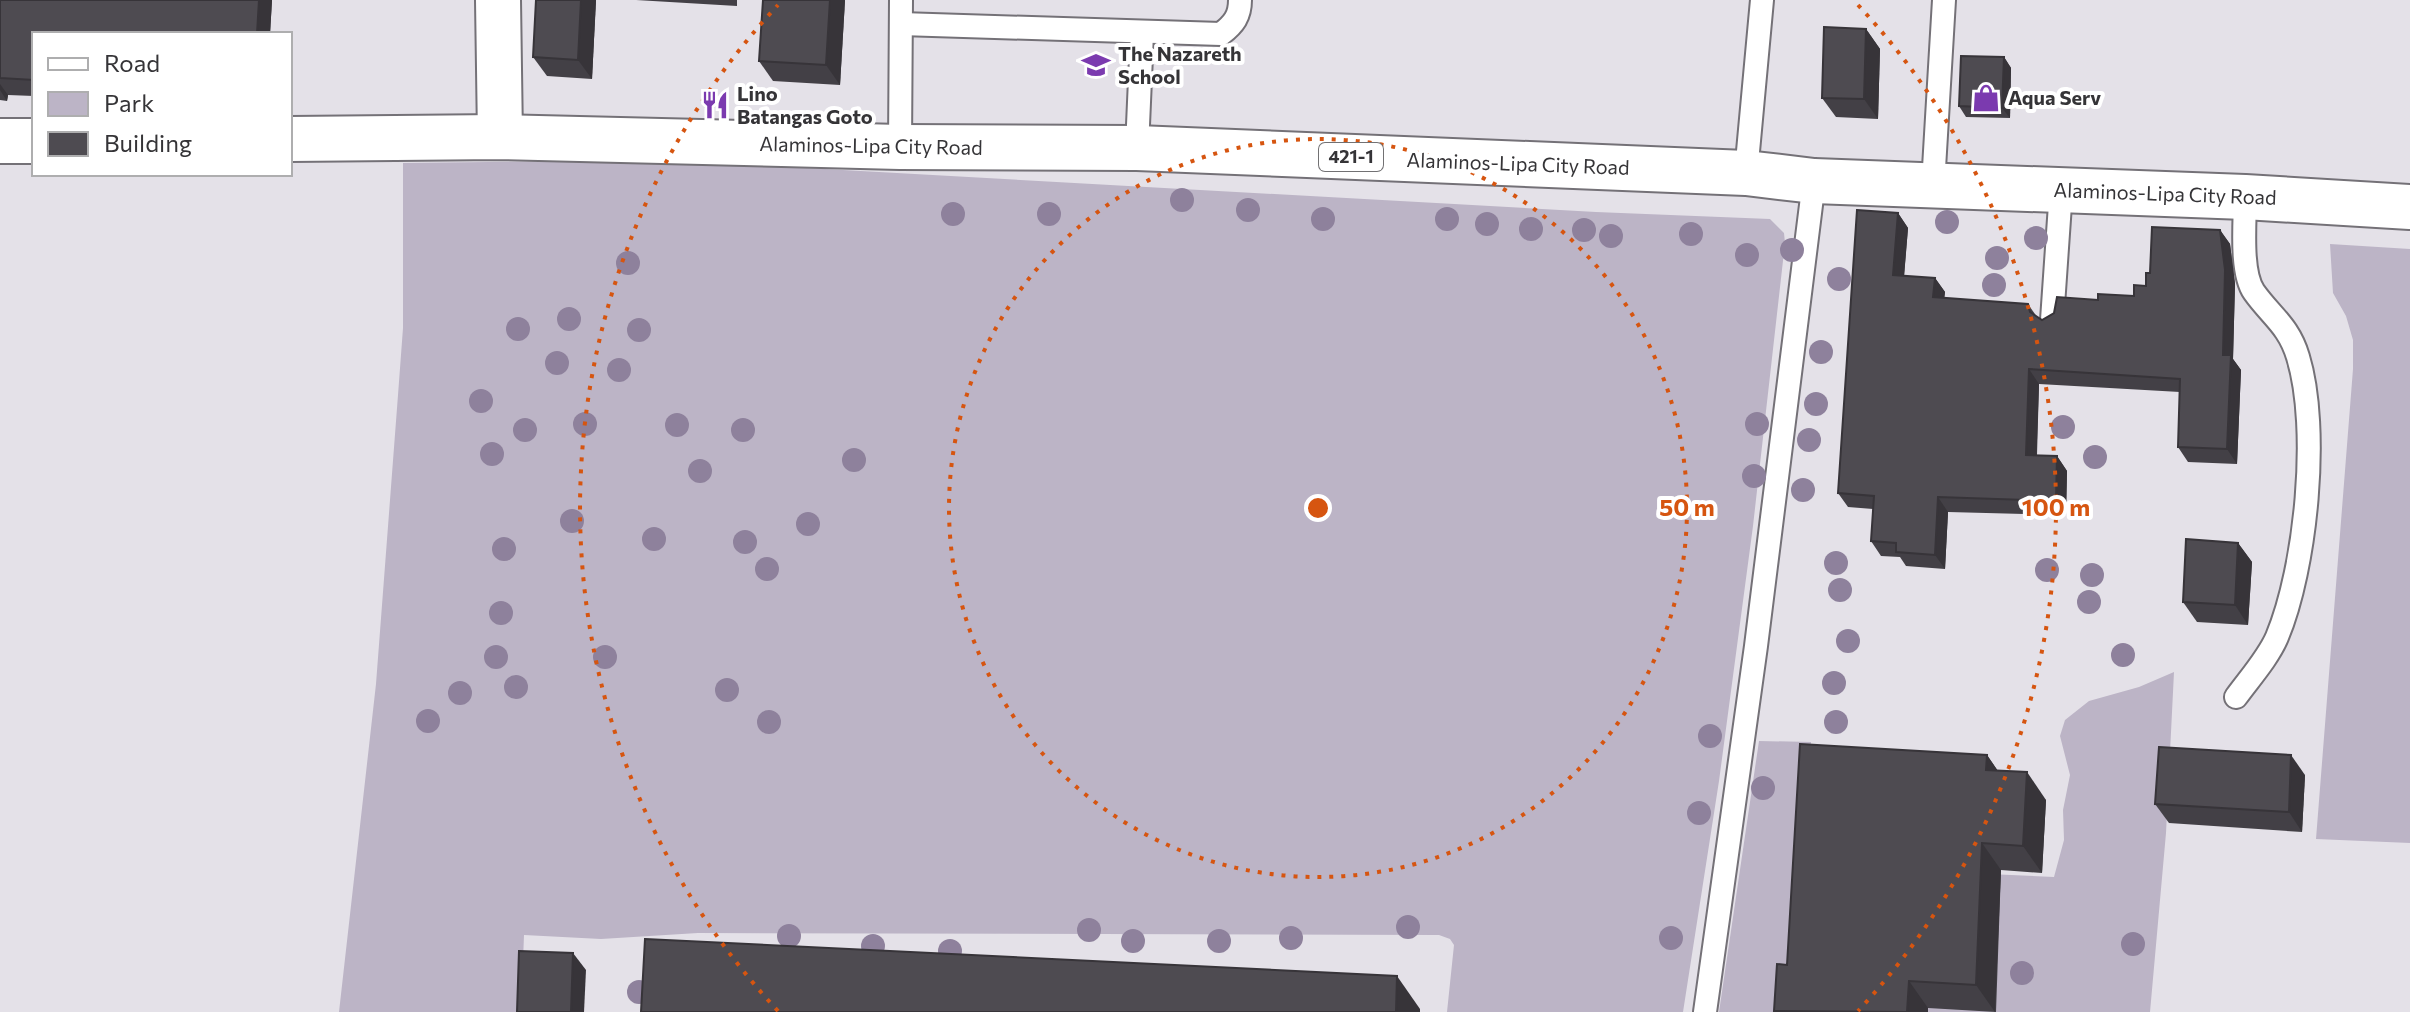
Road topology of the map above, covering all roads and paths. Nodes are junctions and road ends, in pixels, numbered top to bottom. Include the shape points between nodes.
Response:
1 (498, 0) edge
2 (901, 0) edge
3 (1240, 0) edge
4 (1762, 0) edge
5 (1944, 0) edge
6 (901, 24) junction
7 (1142, 33) junction
8 (500, 137) junction
9 (292, 139) edge
10 (0, 141) edge
11 (32, 141) edge
12 (900, 147) junction
13 (1137, 148) junction
14 (1746, 173) junction
15 (1814, 181) junction
16 (1933, 185) junction
17 (2061, 190) junction
18 (2245, 197) junction
19 (2410, 207) edge
20 (2052, 320) edge
21 (2236, 697) dead end
22 (1705, 1012) edge

1 - 8 main road
2 - 6 lane
3 - 7 lane via 1240,13 1221,34
4 - 14 lane
5 - 16 lane
6 - 7 lane
6 - 12 lane
7 - 13 lane
8 - 9 main road, Alaminos-Lipa City Road / 421-1
8 - 12 main road, Alaminos-Lipa City Road / 421-1
10 - 11 main road
12 - 13 main road, Alaminos-Lipa City Road / 421-1
13 - 14 main road, Alaminos-Lipa City Road / 421-1
14 - 15 main road, Alaminos-Lipa City Road / 421-1
15 - 16 main road, Alaminos-Lipa City Road / 421-1
15 - 22 lane
16 - 17 main road, Alaminos-Lipa City Road / 421-1
17 - 18 main road, Alaminos-Lipa City Road / 421-1
17 - 20 lane
18 - 19 main road, Alaminos-Lipa City Road / 421-1
18 - 21 lane via 2246,265 2253,291 2284,325 2307,393 2307,478 2291,598 2275,641

